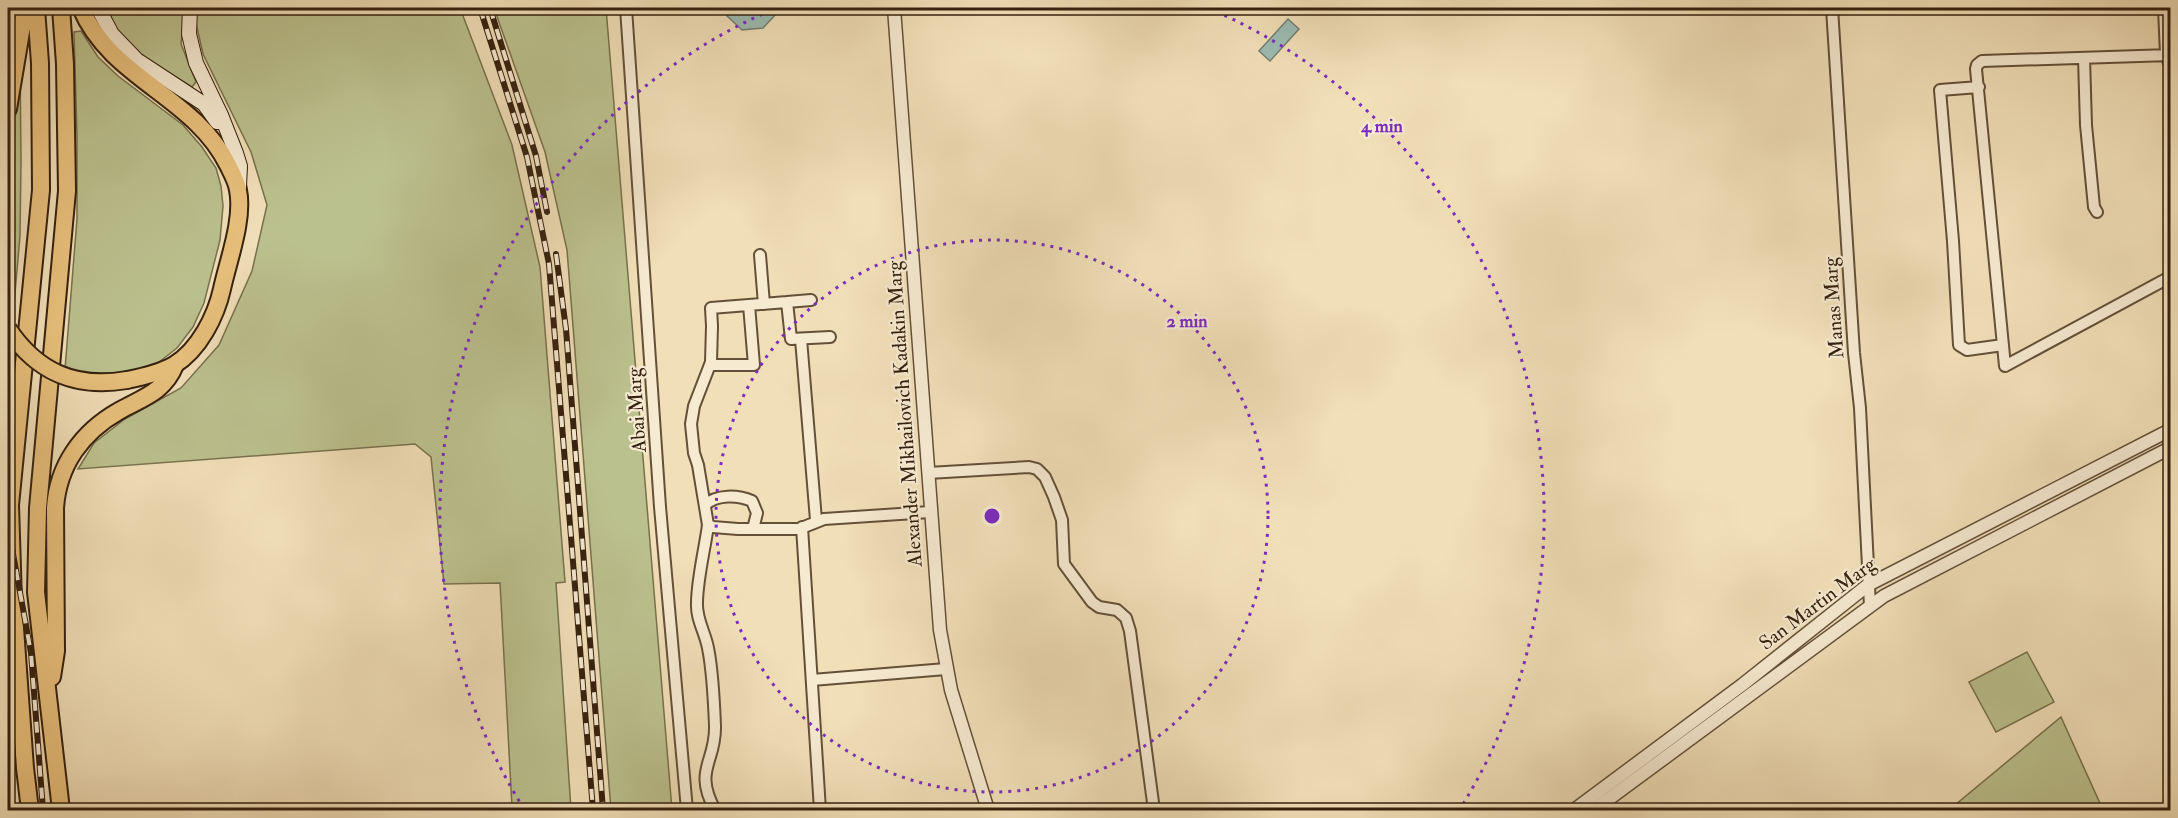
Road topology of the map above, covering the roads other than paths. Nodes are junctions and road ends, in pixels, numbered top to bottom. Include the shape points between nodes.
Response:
1 (25, 8) edge
2 (36, 8) edge
3 (61, 8) edge
4 (81, 8) edge
5 (98, 8) edge
6 (190, 8) edge
7 (626, 8) edge
8 (894, 8) edge
9 (1832, 8) edge
10 (2164, 8) edge
11 (2084, 58) junction
12 (2169, 59) edge
13 (1979, 87) junction
14 (8, 109) edge
15 (231, 141) junction
16 (238, 191) junction
17 (2097, 212) dead end
18 (760, 255) dead end
19 (2170, 277) edge
20 (812, 300) dead end
21 (787, 302) junction
22 (764, 304) junction
23 (749, 305) junction
24 (8, 329) edge
25 (830, 337) dead end
26 (801, 339) junction
27 (2002, 345) junction
28 (175, 365) junction
29 (710, 365) junction
30 (2170, 430) edge
31 (2170, 448) edge
32 (928, 473) junction
33 (705, 505) junction
34 (930, 512) junction
35 (816, 520) junction
36 (708, 525) junction
37 (802, 527) junction
38 (753, 529) junction
39 (8, 579) edge
40 (1868, 585) junction
41 (13, 600) junction
42 (1870, 606) junction
43 (8, 621) edge
44 (946, 669) junction
45 (812, 680) junction
46 (49, 698) junction
47 (15, 733) edge
48 (30, 810) edge
49 (61, 810) edge
50 (687, 810) edge
51 (715, 810) edge
52 (820, 810) edge
53 (988, 810) edge
54 (1154, 810) edge
55 (1574, 810) edge
56 (1594, 810) edge

1 - 14 main road
2 - 41 main road via 40,190 10,505
3 - 46 main road via 67,190 38,508 36,582
4 - 16 main road via 93,32 113,55 202,126 224,158
5 - 15 main road via 112,34 137,60 204,104
6 - 15 main road via 193,54
7 - 50 street, Abai Marg via 660,507
8 - 32 street, Alexander Mikhailovich Kadakin Marg
9 - 40 street, Manas Marg via 1860,408
10 - 12 street
11 - 12 street
11 - 13 street via 1982,61 1976,69
11 - 17 street via 2086,125
13 - 27 street
13 - 27 street via 1940,90 1959,345 1967,350
15 - 16 main road via 240,166
16 - 28 main road via 237,227 217,305 197,342
18 - 22 street
19 - 27 street via 2005,366
20 - 21 street
21 - 22 street
21 - 26 street via 791,339
22 - 23 street
23 - 29 street via 711,308
23 - 29 street via 754,365
24 - 28 main road, bridge via 30,356 76,380 127,380
25 - 26 street
26 - 35 street
28 - 46 main road via 169,379 155,392 88,433 63,471 55,508 56,651
29 - 33 street via 691,424
30 - 40 street, San Martin Marg
31 - 42 street, San Martin Marg
32 - 34 street, Alexander Mikhailovich Kadakin Marg
32 - 54 street via 1029,467 1045,477 1062,520 1064,564 1092,602 1117,610 1126,618
33 - 36 street
33 - 38 street via 721,497 752,501 757,513
34 - 35 street
34 - 44 street, Alexander Mikhailovich Kadakin Marg
35 - 37 street
36 - 38 street
36 - 51 street via 697,603 708,646 713,693 715,729 705,776 708,797
37 - 38 street
37 - 45 street
39 - 41 main road
40 - 42 street, Manas Marg
40 - 55 street, San Martin Marg
41 - 43 street
41 - 47 main road
42 - 56 street, San Martin Marg
44 - 45 street
44 - 53 street, Alexander Mikhailovich Kadakin Marg
45 - 52 street
46 - 49 main road
47 - 48 main road

